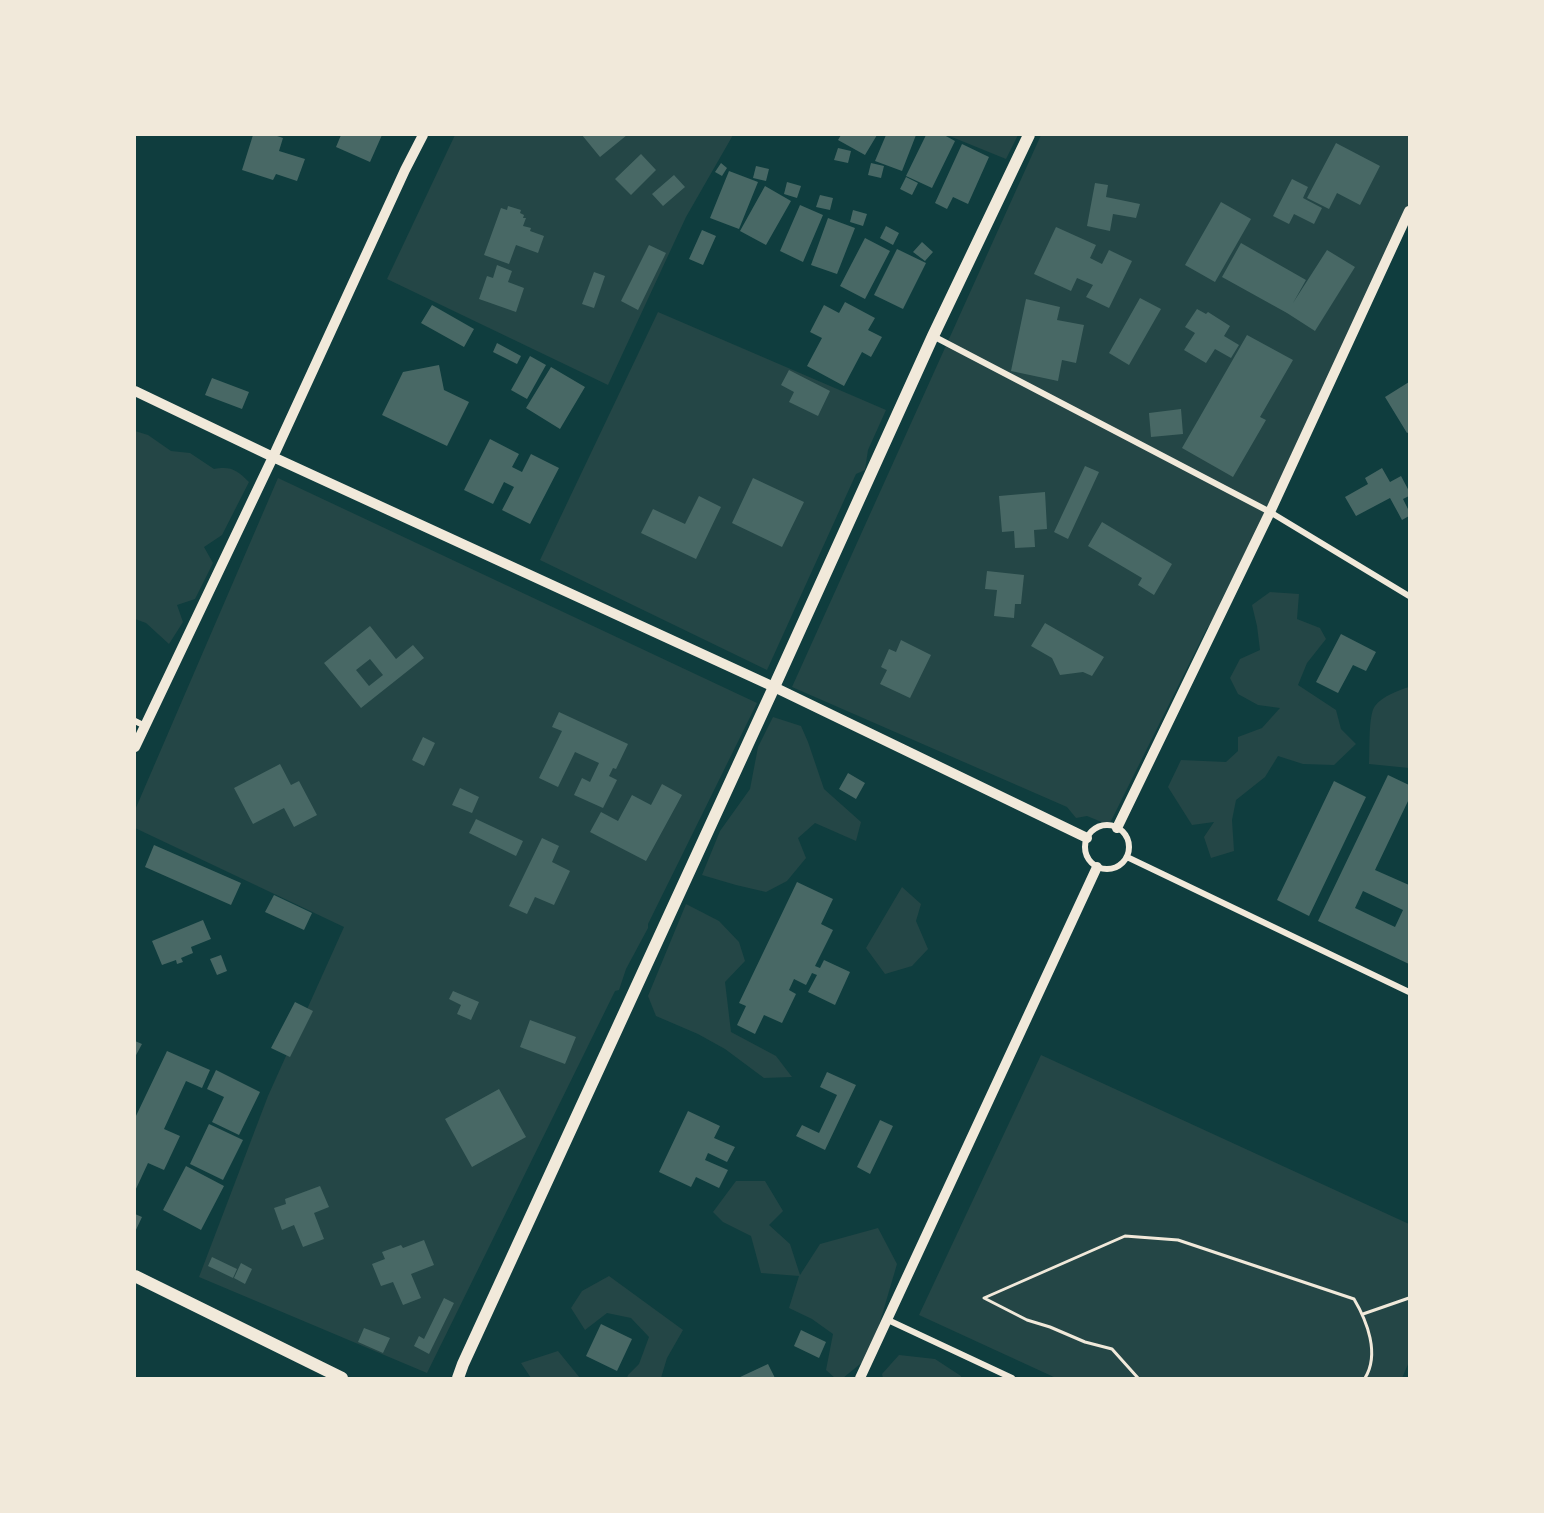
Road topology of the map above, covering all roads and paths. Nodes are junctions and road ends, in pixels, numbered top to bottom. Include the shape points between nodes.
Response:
1 (423, 135) edge
2 (1029, 135) edge
3 (1409, 211) edge
4 (933, 336) junction
5 (135, 391) edge
6 (273, 457) junction
7 (1270, 512) junction
8 (1409, 596) edge
9 (774, 687) junction
10 (140, 724) edge
11 (135, 747) edge
12 (1117, 828) junction
13 (1087, 838) junction
14 (1127, 857) junction
15 (1098, 867) junction
16 (1409, 992) edge
17 (135, 1276) edge
18 (1409, 1298) edge
19 (1363, 1314) junction
20 (888, 1320) junction
21 (463, 1364) junction
22 (342, 1378) edge
23 (451, 1378) edge
24 (458, 1378) edge
25 (860, 1378) edge
26 (1012, 1378) edge
27 (1138, 1378) edge
28 (1365, 1378) edge

1 - 6 street
2 - 4 main road
3 - 7 street
4 - 7 street
4 - 9 main road
5 - 6 street
6 - 9 street
6 - 10 street
7 - 8 street
7 - 12 street
9 - 13 street
9 - 21 main road
10 - 11 street
12 - 13 street via 1100,827
12 - 14 street via 1128,840
13 - 15 street via 1086,855
14 - 15 street via 1114,868
14 - 16 street
15 - 20 street
17 - 22 main road
18 - 19 path
19 - 27 path via 1354,1299 1178,1240 1125,1236 984,1298 1027,1320 1112,1349
19 - 28 path via 1372,1347
20 - 25 street
20 - 26 street
21 - 23 main road
21 - 24 main road

